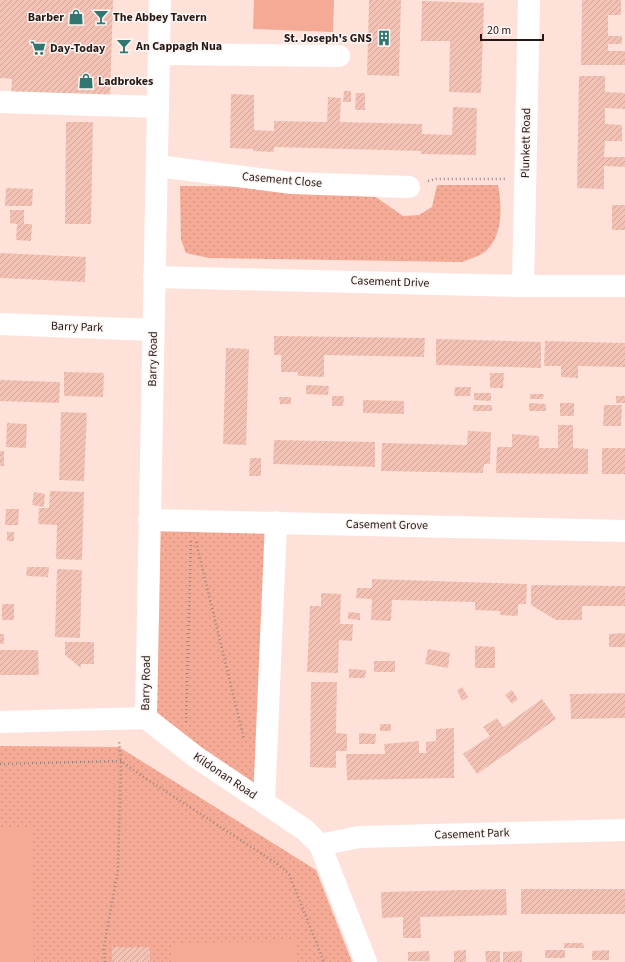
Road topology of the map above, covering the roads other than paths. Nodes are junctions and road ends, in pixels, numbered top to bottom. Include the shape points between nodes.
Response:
1 (160, 0) edge
2 (529, 0) edge
3 (159, 54) junction
4 (339, 56) dead end
5 (0, 102) edge
6 (158, 107) junction
7 (156, 166) junction
8 (409, 186) road end
9 (154, 276) junction
10 (523, 286) junction
11 (625, 286) edge
12 (0, 324) edge
13 (153, 330) junction
14 (149, 520) junction
15 (276, 522) junction
16 (625, 531) edge
17 (146, 718) junction
18 (0, 722) edge
19 (264, 802) junction
20 (625, 830) edge
21 (320, 845) junction
22 (366, 962) edge

1 - 3 street, Barry Road
2 - 10 street, Plunkett Road
3 - 4 street
3 - 6 street, Barry Road
5 - 6 street
6 - 7 street, Barry Road
7 - 8 street, Casement Close via 292,183
7 - 9 street, Barry Road
9 - 10 street, Casement Drive
9 - 13 street, Barry Road
10 - 11 street, Casement Drive
12 - 13 street, Barry Park
13 - 14 street, Barry Road
14 - 15 street, Casement Grove
14 - 17 street, Barry Road
15 - 16 street, Casement Grove
15 - 19 street
17 - 18 street
17 - 19 street, Kildonan Road
19 - 21 street, Kildonan Road via 306,830
20 - 21 street, Casement Park via 359,837
21 - 22 street, Kildonan Road

